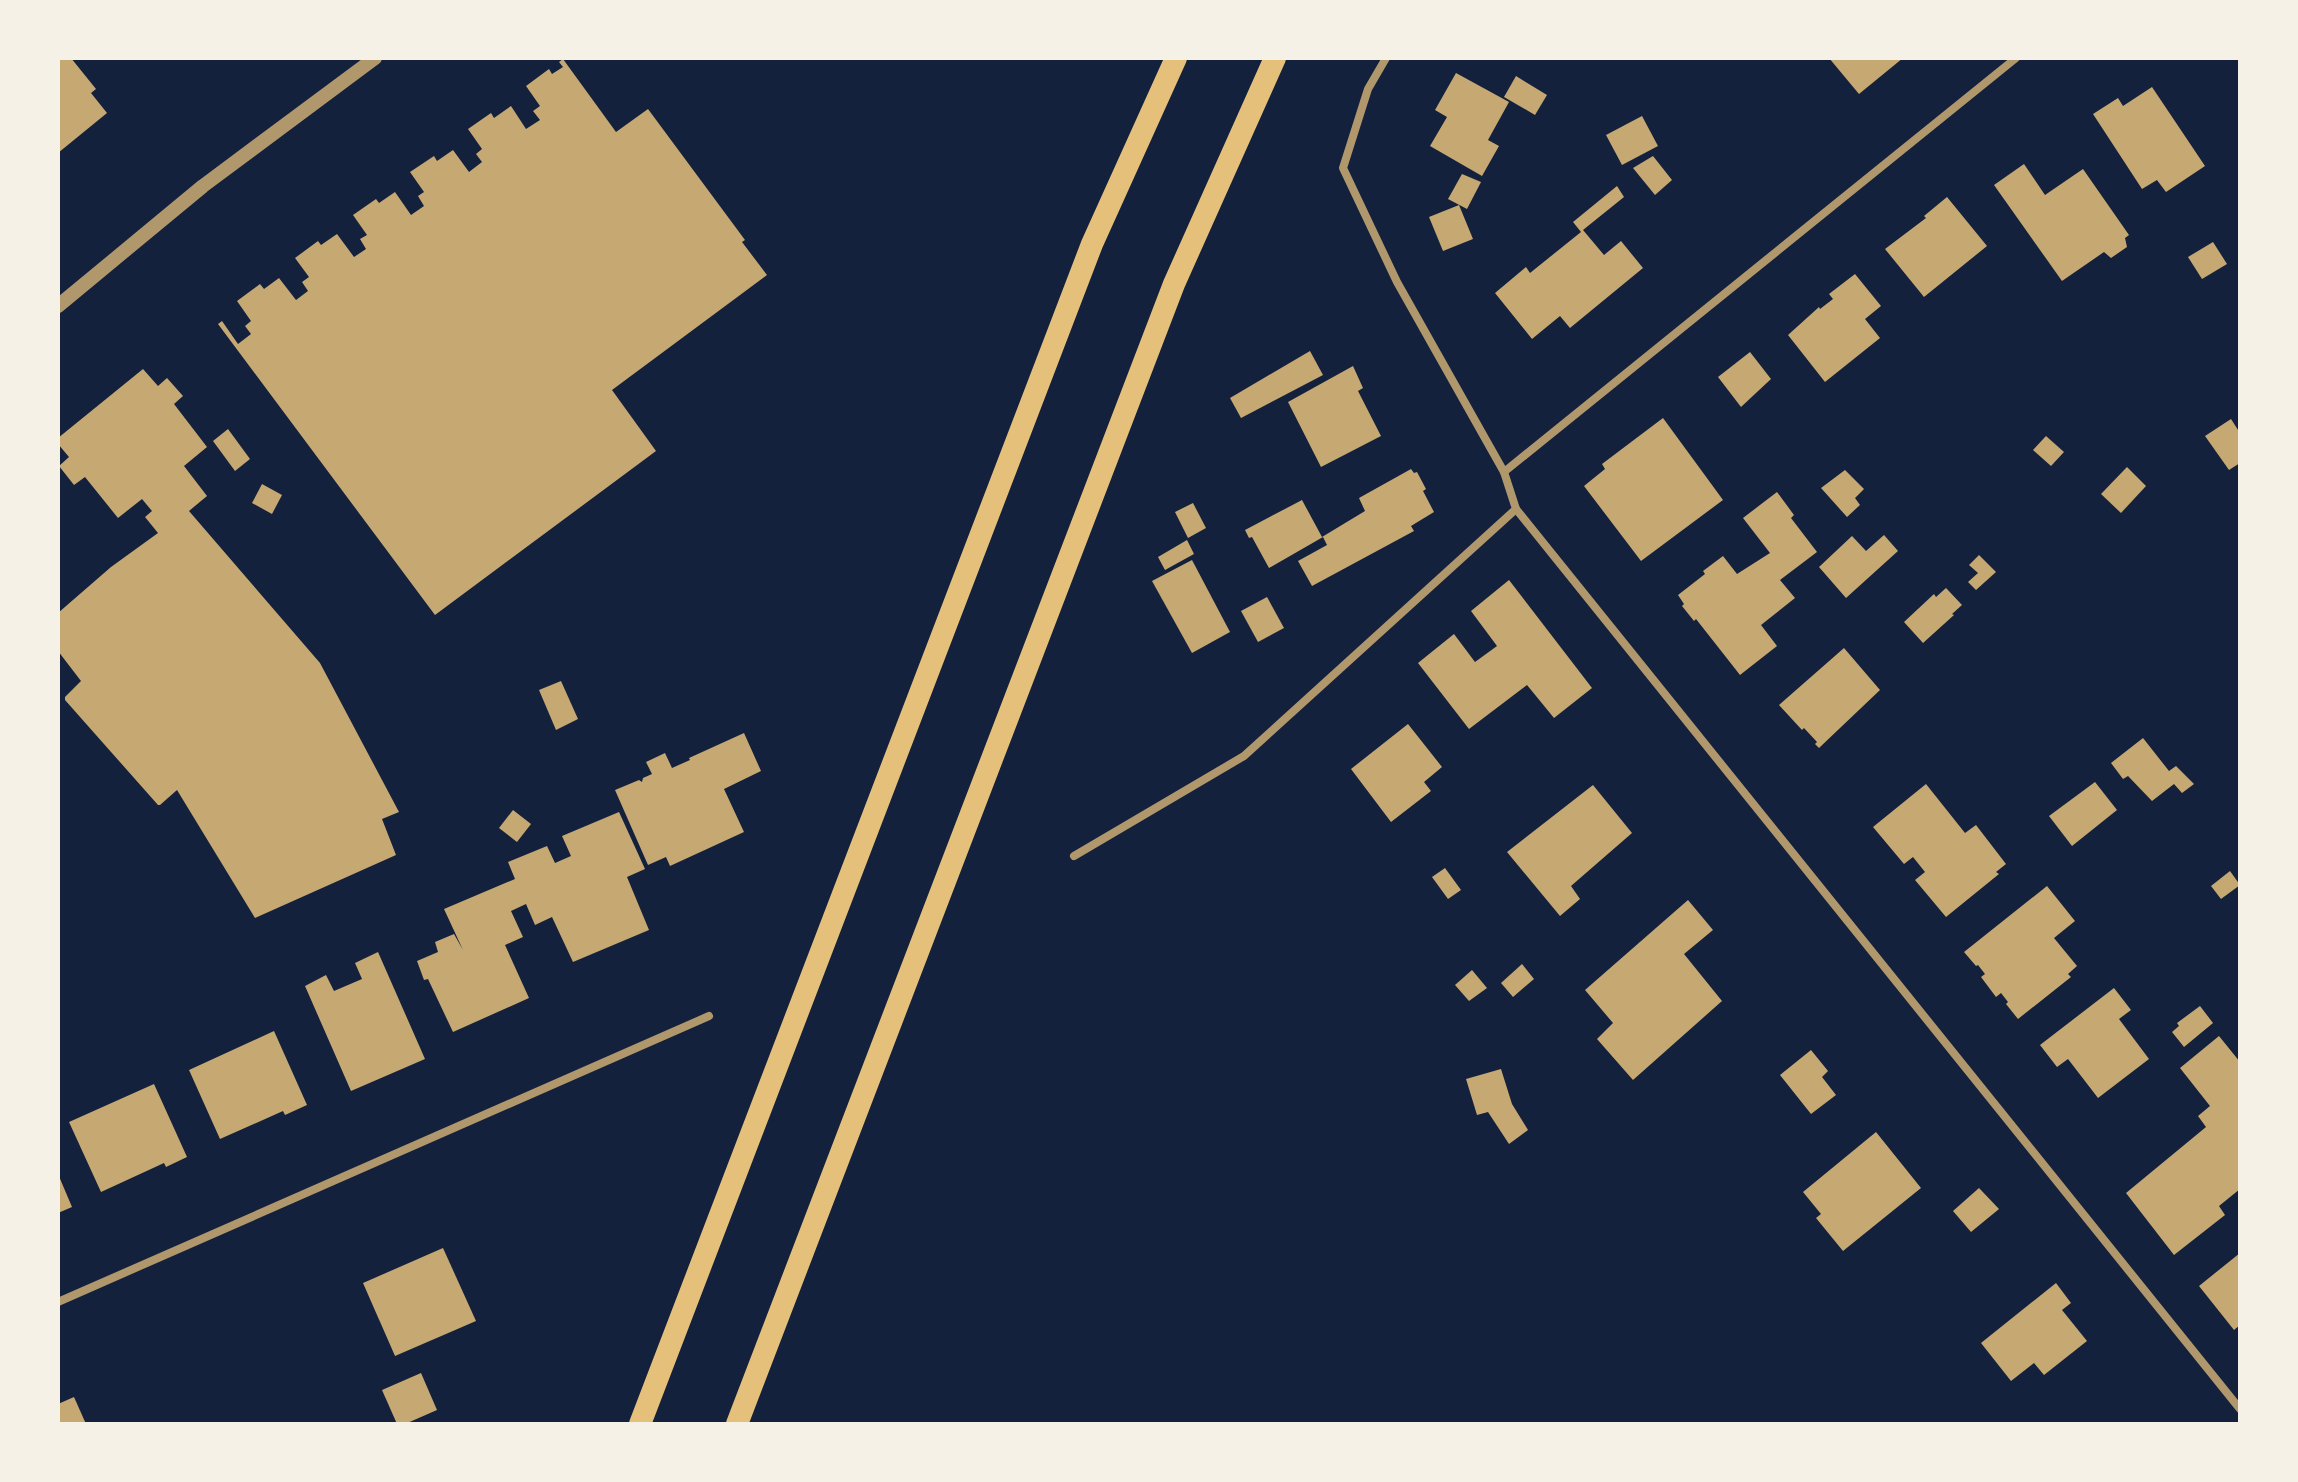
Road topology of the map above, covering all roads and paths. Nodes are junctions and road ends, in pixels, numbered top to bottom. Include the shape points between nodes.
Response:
1 (375, 58) edge
2 (1176, 58) edge
3 (1275, 58) edge
4 (1386, 58) edge
5 (2016, 58) edge
6 (58, 306) edge
7 (1504, 472) junction
8 (1516, 509) junction
9 (1074, 856) dead end
10 (709, 1016) dead end
11 (58, 1302) edge
12 (2240, 1409) edge
13 (640, 1424) edge
14 (737, 1424) edge

1 - 6 street via 203,186
2 - 13 highway via 1092,244
3 - 14 highway via 1174,284
4 - 7 street via 1368,89 1343,168 1397,282
5 - 7 street
7 - 8 street
8 - 9 street via 1244,756
8 - 12 street
10 - 11 street

